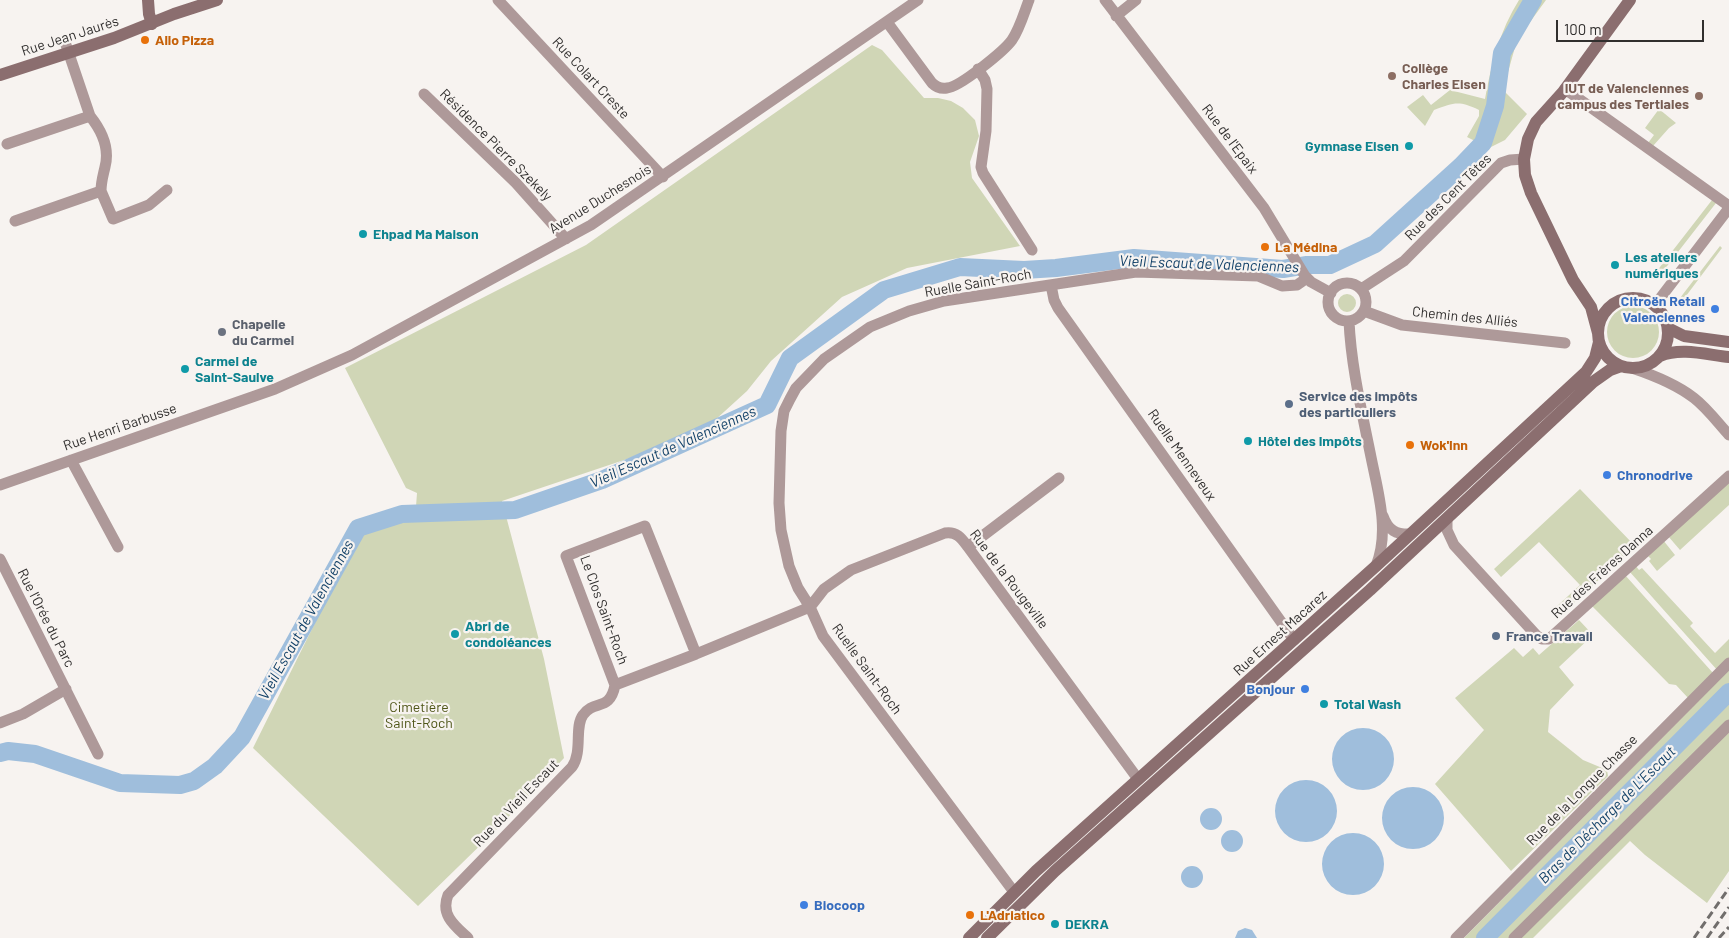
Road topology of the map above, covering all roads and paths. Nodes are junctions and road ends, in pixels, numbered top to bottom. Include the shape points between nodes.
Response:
1 (148, 0) edge
2 (217, 0) edge
3 (498, 0) edge
4 (918, 0) edge
5 (1029, 0) edge
6 (1104, 0) edge
7 (1136, 0) edge
8 (1630, 0) edge
9 (1116, 16) junction
10 (150, 21) junction
11 (887, 22) junction
12 (67, 49) junction
13 (0, 67) edge
14 (978, 69) junction
15 (0, 75) edge
16 (1565, 89) junction
17 (424, 94) dead end
18 (90, 116) junction
19 (7, 144) dead end
20 (1524, 160) junction
21 (663, 177) junction
22 (168, 190) dead end
23 (101, 191) junction
24 (1729, 207) edge
25 (16, 221) dead end
26 (566, 239) junction
27 (1032, 250) dead end
28 (1305, 276) junction
29 (1051, 285) junction
30 (1360, 289) junction
31 (1331, 293) junction
32 (1587, 300) junction
33 (1612, 305) junction
34 (1655, 305) junction
35 (1364, 311) junction
36 (1349, 321) junction
37 (1668, 328) junction
38 (1599, 337) junction
39 (1729, 342) edge
40 (1565, 343) dead end
41 (1660, 356) junction
42 (1729, 357) edge
43 (1626, 367) junction
44 (249, 398) joint
45 (1729, 435) edge
46 (72, 460) junction
47 (1729, 476) edge
48 (1059, 478) dead end
49 (0, 485) edge
50 (1381, 512) junction
51 (1447, 519) junction
52 (1411, 534) junction
53 (118, 547) dead end
54 (968, 547) junction
55 (0, 559) edge
56 (1376, 566) junction
57 (810, 607) junction
58 (1294, 640) junction
59 (696, 654) junction
60 (1729, 663) edge
61 (615, 685) junction
62 (66, 689) junction
63 (0, 723) edge
64 (1729, 725) edge
65 (98, 754) dead end
66 (1138, 778) junction
67 (1014, 892) junction
68 (468, 938) edge
69 (969, 938) edge
70 (987, 938) edge
71 (1456, 938) edge
72 (1514, 938) edge

1 - 10 main road
2 - 10 main road, Rue Jean Jaurès
3 - 21 street, Rue Colart Creste
4 - 11 street, Avenue Duchesnois
5 - 14 street via 1014,38
6 - 9 street, Rue de l'Epaix
7 - 9 street
8 - 16 main road
9 - 28 street, Rue de l'Epaix via 1264,208
10 - 12 main road, Rue Jean Jaurès
11 - 14 street via 937,87 950,87
11 - 21 street, Avenue Duchesnois
12 - 13 main road, Rue Jean Jaurès
12 - 15 main road, Rue Jean Jaurès
12 - 18 street
14 - 27 street via 987,89 982,170
16 - 20 main road via 1533,127
16 - 24 street
17 - 26 street, Résidence Pierre Szekely via 516,183
18 - 19 street
18 - 23 street via 104,137 107,152
20 - 30 street, Rue des Cent Têtes via 1501,163 1404,261
20 - 32 main road via 1531,193 1573,280
21 - 26 street, Avenue Duchesnois via 591,226
22 - 23 street via 149,205 113,219
23 - 25 street
24 - 34 street
26 - 44 street, Avenue Duchesnois via 352,355 306,377
28 - 29 street, Ruelle Saint-Roch via 1297,285 1282,286 1258,276 1136,272
28 - 31 street, Rue de l'Epaix
29 - 57 street, Ruelle Saint-Roch via 944,301 903,314 864,331 820,363 796,388 787,405 781,431 780,516 789,566
29 - 58 street, Ruelle Menneveux via 1058,308
30 - 31 street via 1346,283
30 - 35 street via 1366,301
31 - 36 street via 1328,302 1331,312 1339,319
32 - 33 main road
32 - 38 main road via 1594,313
33 - 34 main road via 1623,299 1636,298
33 - 38 main road via 1602,317
34 - 37 main road via 1664,315
35 - 36 street
35 - 40 street, Chemin des Alliés via 1402,325
36 - 50 street
37 - 39 main road via 1686,337
37 - 41 main road via 1668,341
38 - 43 main road via 1607,356
38 - 52 main road, Rue Ernest Macarez via 1593,362 1586,372
41 - 42 main road via 1681,352
41 - 43 main road via 1649,364
43 - 45 street via 1652,375 1695,398
43 - 51 main road, Rue Ernest Macarez via 1605,373 1593,382
44 - 46 street, Rue Henri Barbusse
46 - 49 street, Rue Henri Barbusse
46 - 53 street
47 - 51 street, Rue des Frères Danna via 1549,639 1537,636 1454,545 1447,530
48 - 54 street
50 - 52 street via 1391,530 1398,534
50 - 56 street via 1382,541
51 - 70 main road, Rue Ernest Macarez via 1061,865
52 - 56 main road, Rue Ernest Macarez
54 - 57 street, Rue de la Rougeville via 958,535 945,533 855,568 824,589
54 - 66 street, Rue de la Rougeville
55 - 62 street, Rue l'Orée du Parc
56 - 58 main road, Rue Ernest Macarez
57 - 59 street
57 - 67 street, Ruelle Saint-Roch via 823,636
58 - 66 main road, Rue Ernest Macarez
59 - 61 street
59 - 61 street, Le Clos Saint-Roch via 645,526 566,556
60 - 71 street, Rue de la Longue Chasse
61 - 68 street, Rue du Vieil Escaut via 609,701 582,715 577,757 572,768 448,895 447,916
62 - 63 street, Rue l'Orée du Parc via 23,714
62 - 65 street, Rue l'Orée du Parc
64 - 72 street
66 - 67 main road, Rue Ernest Macarez
67 - 69 main road, Rue Ernest Macarez

